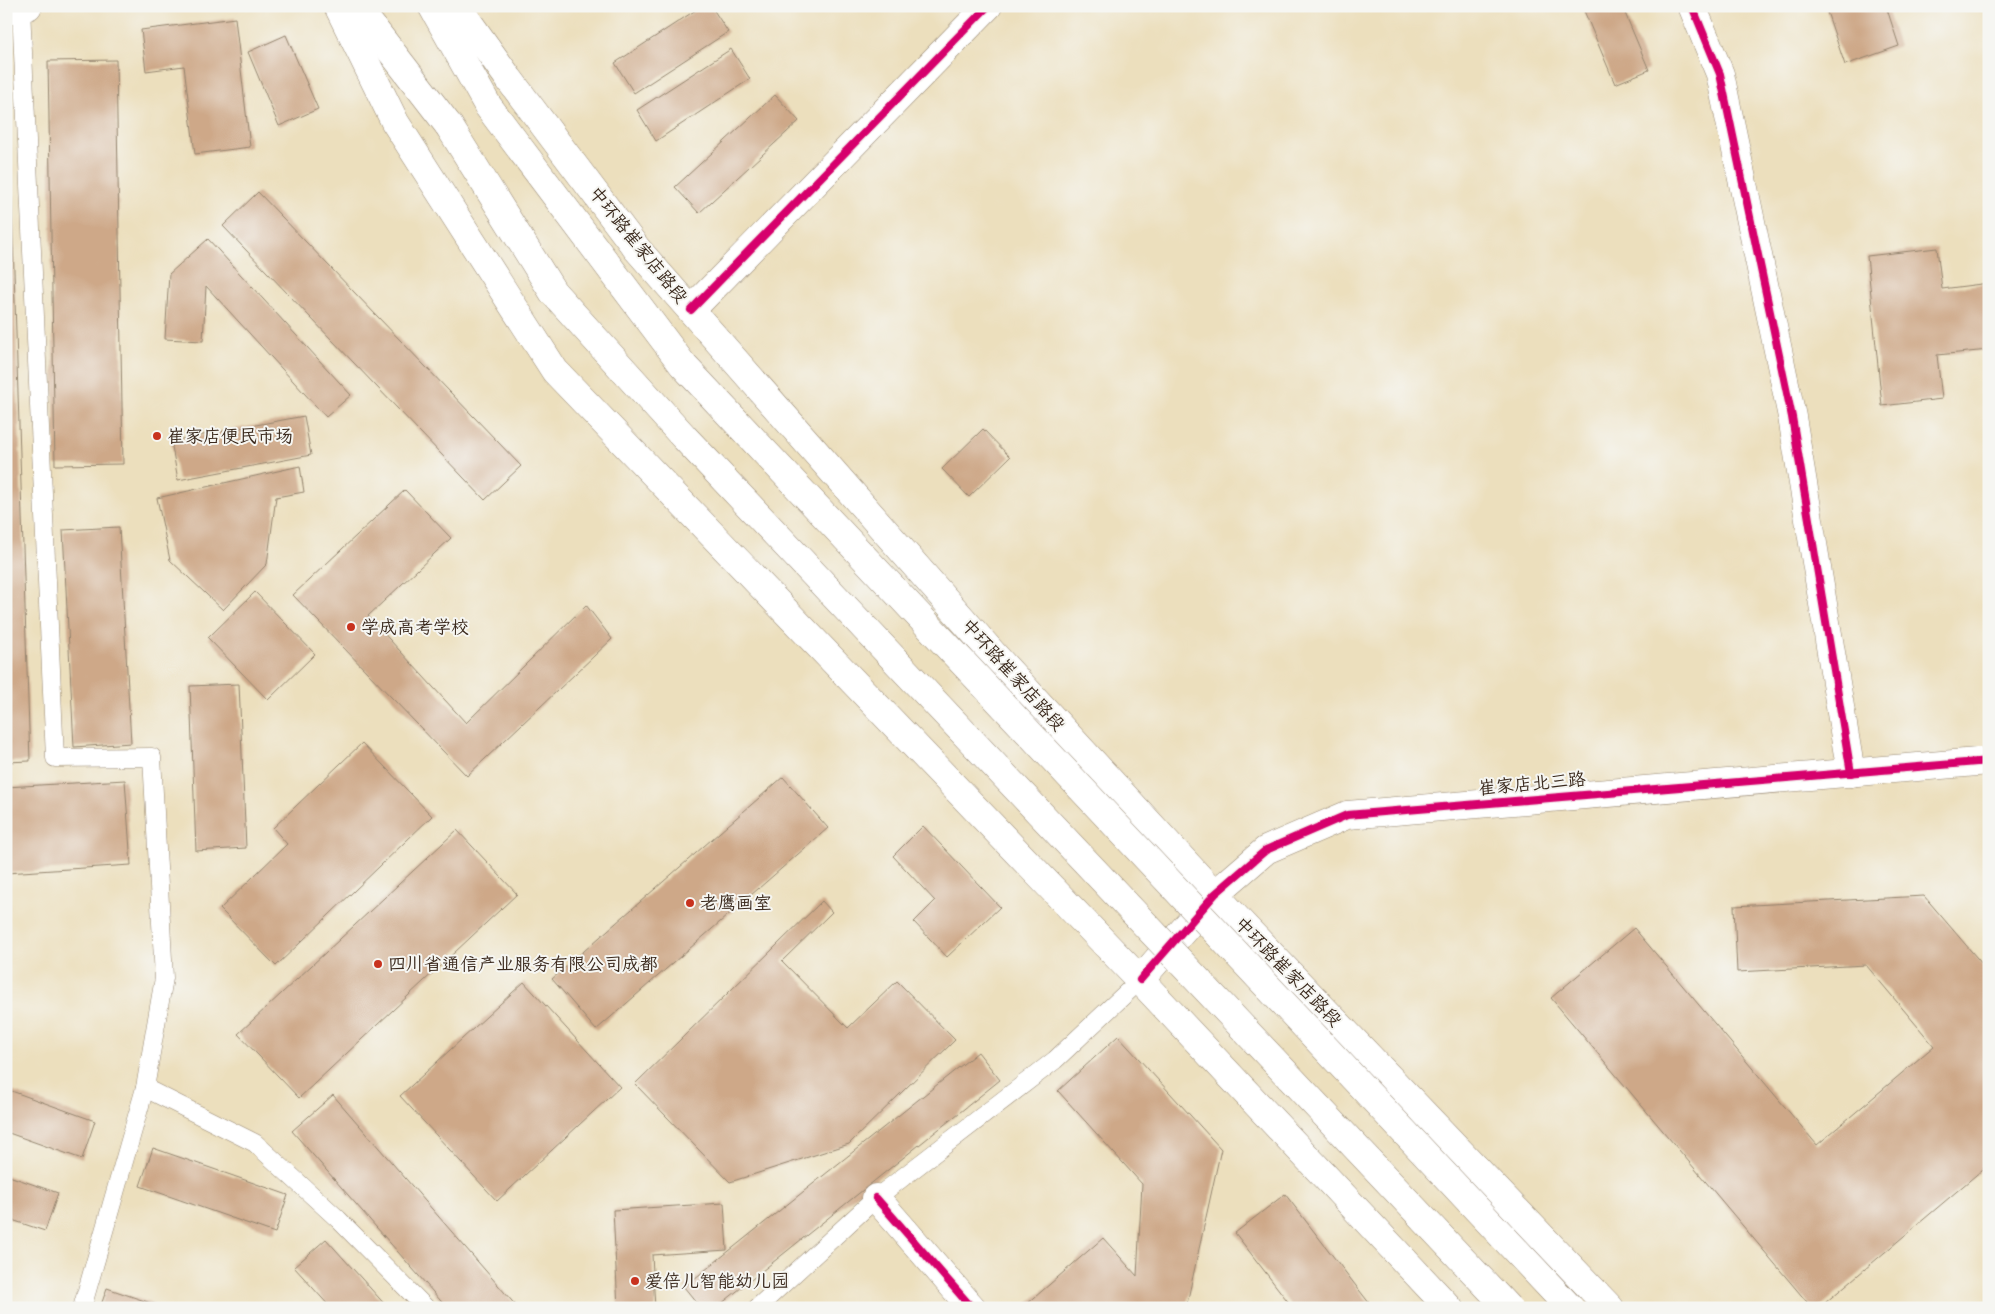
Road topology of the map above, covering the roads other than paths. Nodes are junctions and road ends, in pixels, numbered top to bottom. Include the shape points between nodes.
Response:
1 (338, 6) edge
2 (356, 6) edge
3 (432, 6) edge
4 (457, 6) edge
5 (988, 6) edge
6 (1692, 6) edge
7 (18, 8) edge
8 (691, 310) junction
9 (1989, 761) edge
10 (1851, 773) junction
11 (1215, 894) junction
12 (1140, 980) junction
13 (145, 1088) junction
14 (876, 1198) junction
15 (82, 1308) edge
16 (426, 1308) edge
17 (757, 1308) edge
18 (972, 1308) edge
19 (1449, 1308) edge
20 (1508, 1308) edge
21 (1570, 1308) edge
22 (1610, 1308) edge

1 - 12 main road via 395,122 555,371
2 - 20 main road, bridge via 449,126 553,292 684,437
3 - 21 main road, bridge via 488,106 683,365
4 - 8 main road, 中环路崔家店路段 via 514,87 637,248
5 - 8 main road
6 - 10 main road via 1720,74 1790,407
7 - 13 lane via 55,758 152,758 164,978
8 - 11 main road, 中环路崔家店路段 via 994,656
9 - 10 main road, 崔家店北三路
10 - 11 main road, 崔家店北三路 via 1348,815 1266,850
11 - 12 main road, 崔家店北三路
11 - 22 main road, 中环路崔家店路段
12 - 14 lane via 1055,1060
12 - 19 main road
13 - 15 lane
13 - 16 lane via 255,1143 338,1219
14 - 17 lane
14 - 18 main road

